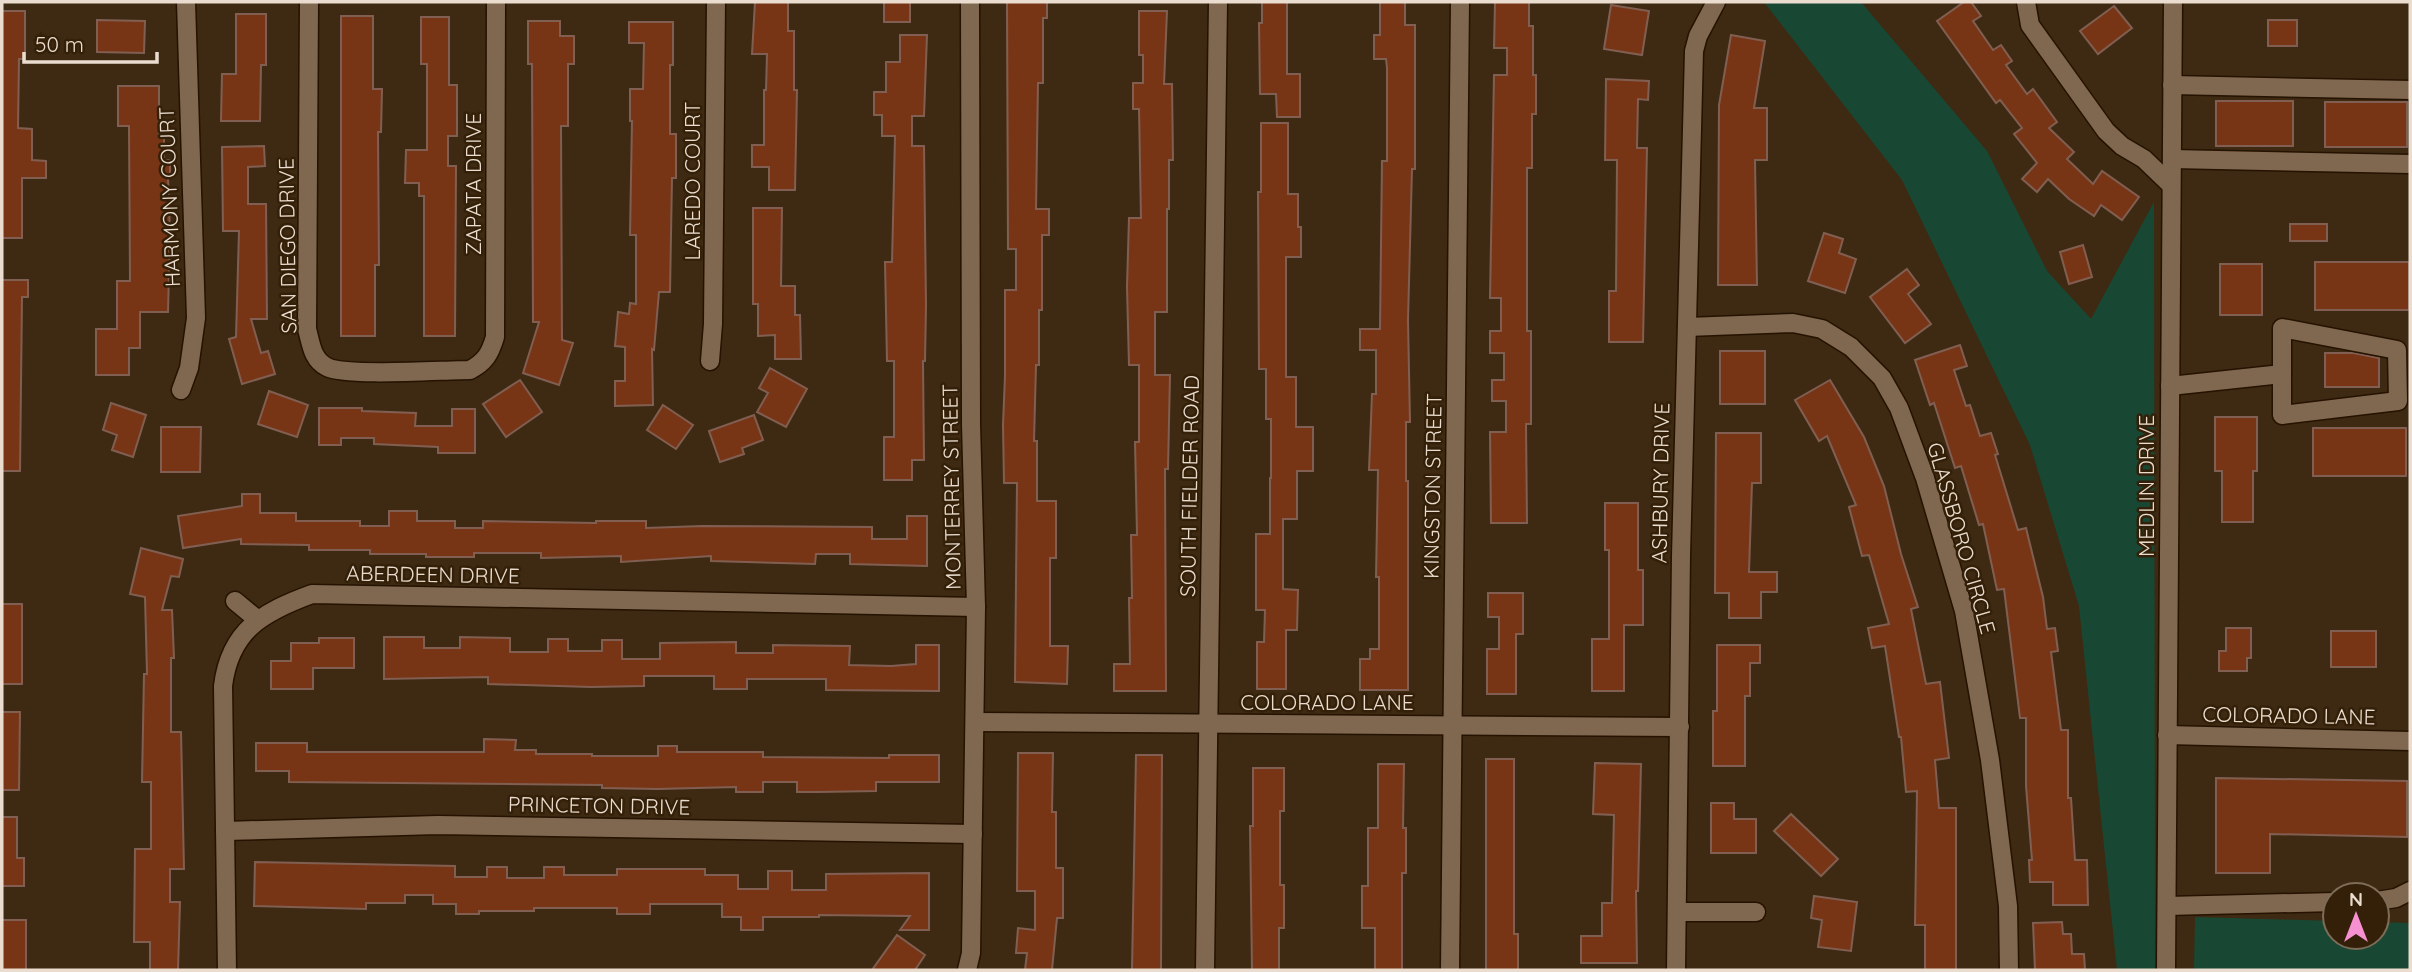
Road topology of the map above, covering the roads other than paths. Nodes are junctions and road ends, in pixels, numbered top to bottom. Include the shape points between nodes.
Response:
1 (186, 2) edge
2 (309, 2) edge
3 (496, 2) edge
4 (716, 2) edge
5 (970, 2) edge
6 (1218, 2) edge
7 (1460, 2) edge
8 (1716, 2) edge
9 (2026, 2) edge
10 (2173, 2) edge
11 (2172, 85) junction
12 (2410, 90) edge
13 (2172, 159) junction
14 (2410, 164) edge
15 (2171, 185) junction
16 (1687, 327) junction
17 (710, 361) dead end
18 (483, 363) joint
19 (2282, 374) junction
20 (2170, 386) junction
21 (181, 390) dead end
22 (235, 601) dead end
23 (976, 607) junction
24 (258, 620) junction
25 (975, 722) junction
26 (1208, 724) junction
27 (1451, 726) junction
28 (1680, 727) junction
29 (2167, 735) junction
30 (2410, 741) edge
31 (225, 831) junction
32 (973, 834) junction
33 (2410, 891) edge
34 (2391, 899) edge
35 (2321, 902) edge
36 (2167, 906) junction
37 (1677, 912) junction
38 (1756, 912) dead end
39 (228, 970) edge
40 (967, 970) edge
41 (1205, 970) edge
42 (1450, 970) edge
43 (1676, 970) edge
44 (2009, 970) edge
45 (2166, 970) edge

1 - 21 street, HARMONY COURT via 196,318
2 - 18 street, SAN DIEGO DRIVE via 307,329 314,355 327,367 349,372 470,370
3 - 18 street, ZAPATA DRIVE via 495,337
4 - 17 street, LAREDO COURT
5 - 23 street, MONTERREY STREET
6 - 26 street, SOUTH FIELDER ROAD
7 - 27 street, KINGSTON STREET
8 - 16 street, ASHBURY DRIVE via 1694,51
9 - 15 street via 2030,25 2106,131
10 - 11 street, MEDLIN DRIVE
11 - 12 street
11 - 13 street, MEDLIN DRIVE
13 - 14 street
13 - 15 street, MEDLIN DRIVE
15 - 20 street, MEDLIN DRIVE
16 - 28 street, ASHBURY DRIVE
16 - 44 street, GLASSBORO CIRCLE via 1793,323 1822,329 1851,347 1882,378 1899,408 1964,611 1990,760 2008,906
19 - 19 street via 2282,328 2397,350 2398,401 2282,415
19 - 20 street
20 - 29 street, MEDLIN DRIVE
22 - 24 street
23 - 24 street, ABERDEEN DRIVE via 312,594 281,605
23 - 25 street, MONTERREY STREET
24 - 31 street, ABERDEEN DRIVE via 245,631 224,674
25 - 26 street, COLORADO LANE
25 - 32 street, MONTERREY STREET
26 - 27 street, COLORADO LANE
26 - 41 street, SOUTH FIELDER ROAD
27 - 28 street, COLORADO LANE
27 - 42 street, KINGSTON STREET
28 - 37 street, ASHBURY DRIVE
29 - 30 street, COLORADO LANE
29 - 36 street, MEDLIN DRIVE
31 - 32 street, PRINCETON DRIVE via 438,825
31 - 39 street, ABERDEEN DRIVE
32 - 40 street, MONTERREY STREET
33 - 34 street
35 - 36 street
36 - 45 street, MEDLIN DRIVE
37 - 38 street
37 - 43 street, ASHBURY DRIVE

